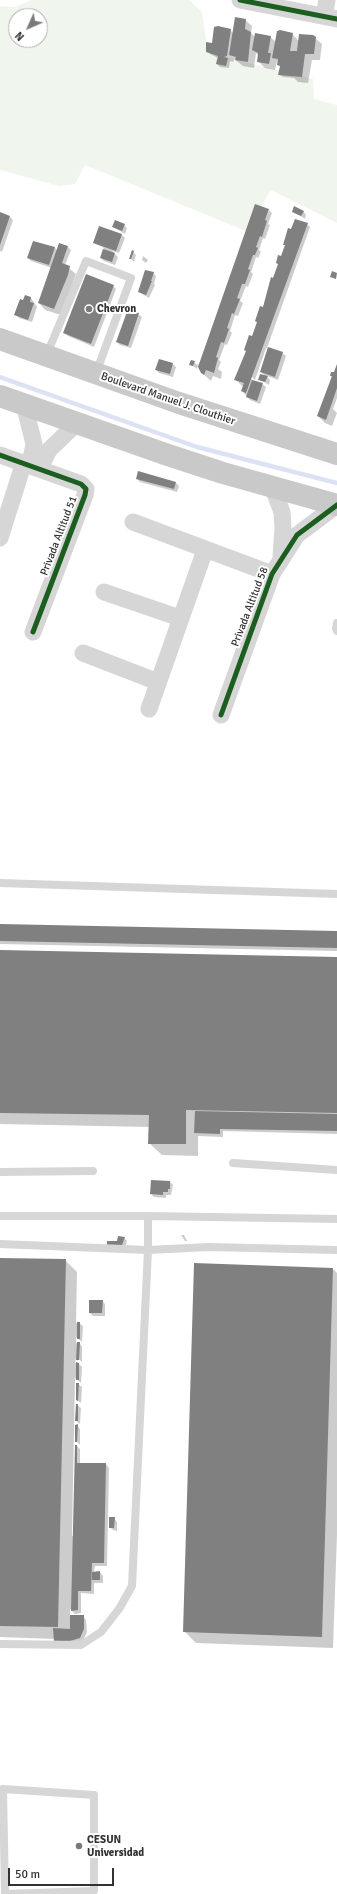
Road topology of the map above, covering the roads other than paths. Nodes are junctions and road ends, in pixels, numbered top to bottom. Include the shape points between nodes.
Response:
1 (240, 0) edge
2 (329, 12) edge
3 (0, 339) edge
4 (46, 357) junction
5 (96, 374) junction
6 (0, 396) edge
7 (24, 404) junction
8 (76, 424) junction
9 (337, 454) edge
10 (0, 455) edge
11 (30, 465) junction
12 (272, 486) junction
13 (337, 505) edge
14 (133, 522) dead end
15 (1, 532) edge
16 (205, 550) junction
17 (281, 560) junction
18 (272, 574) junction
19 (104, 592) dead end
20 (180, 618) junction
21 (337, 623) edge
22 (337, 631) edge
23 (33, 632) dead end
24 (83, 653) dead end
25 (158, 682) junction
26 (149, 709) dead end
27 (221, 715) dead end
28 (0, 883) edge
29 (337, 894) edge
30 (233, 1163) dead end
31 (337, 1170) edge
32 (93, 1171) dead end
33 (0, 1172) edge
34 (0, 1216) edge
35 (148, 1216) junction
36 (337, 1219) edge
37 (0, 1244) edge
38 (148, 1250) junction
39 (337, 1250) edge
40 (0, 1644) edge
41 (5, 1894) edge

1 - 2 street
3 - 4 main road, Boulevard Manuel J. Clouthier
4 - 5 main road, Boulevard Manuel J. Clouthier
4 - 5 lane via 86,261 131,278
5 - 9 main road, Boulevard Manuel J. Clouthier
6 - 7 main road
7 - 8 main road
7 - 11 street via 34,444
8 - 11 street via 49,450 44,460
8 - 12 main road via 223,473
10 - 11 street, Privada Altitud 51
11 - 15 street
11 - 23 street, Privada Altitud 51 via 81,484 86,489
12 - 13 main road
12 - 17 street, Privada Altitud 58 via 282,512
13 - 17 street, Privada Altitud 58 via 297,535
14 - 16 street, Privada Altitud 58
16 - 18 street, Privada Altitud 58
16 - 20 street
17 - 18 street, Privada Altitud 58
18 - 27 street, Privada Altitud 58
19 - 20 street
20 - 25 street
21 - 22 lane
24 - 25 street
25 - 26 street
28 - 29 lane
30 - 31 lane
32 - 33 lane
34 - 35 lane
35 - 36 lane
35 - 38 lane
37 - 38 lane
38 - 39 lane via 209,1247
38 - 40 lane via 132,1586 119,1609 101,1632 81,1645
41 - 41 lane via 3,1789 94,1795 94,1892

